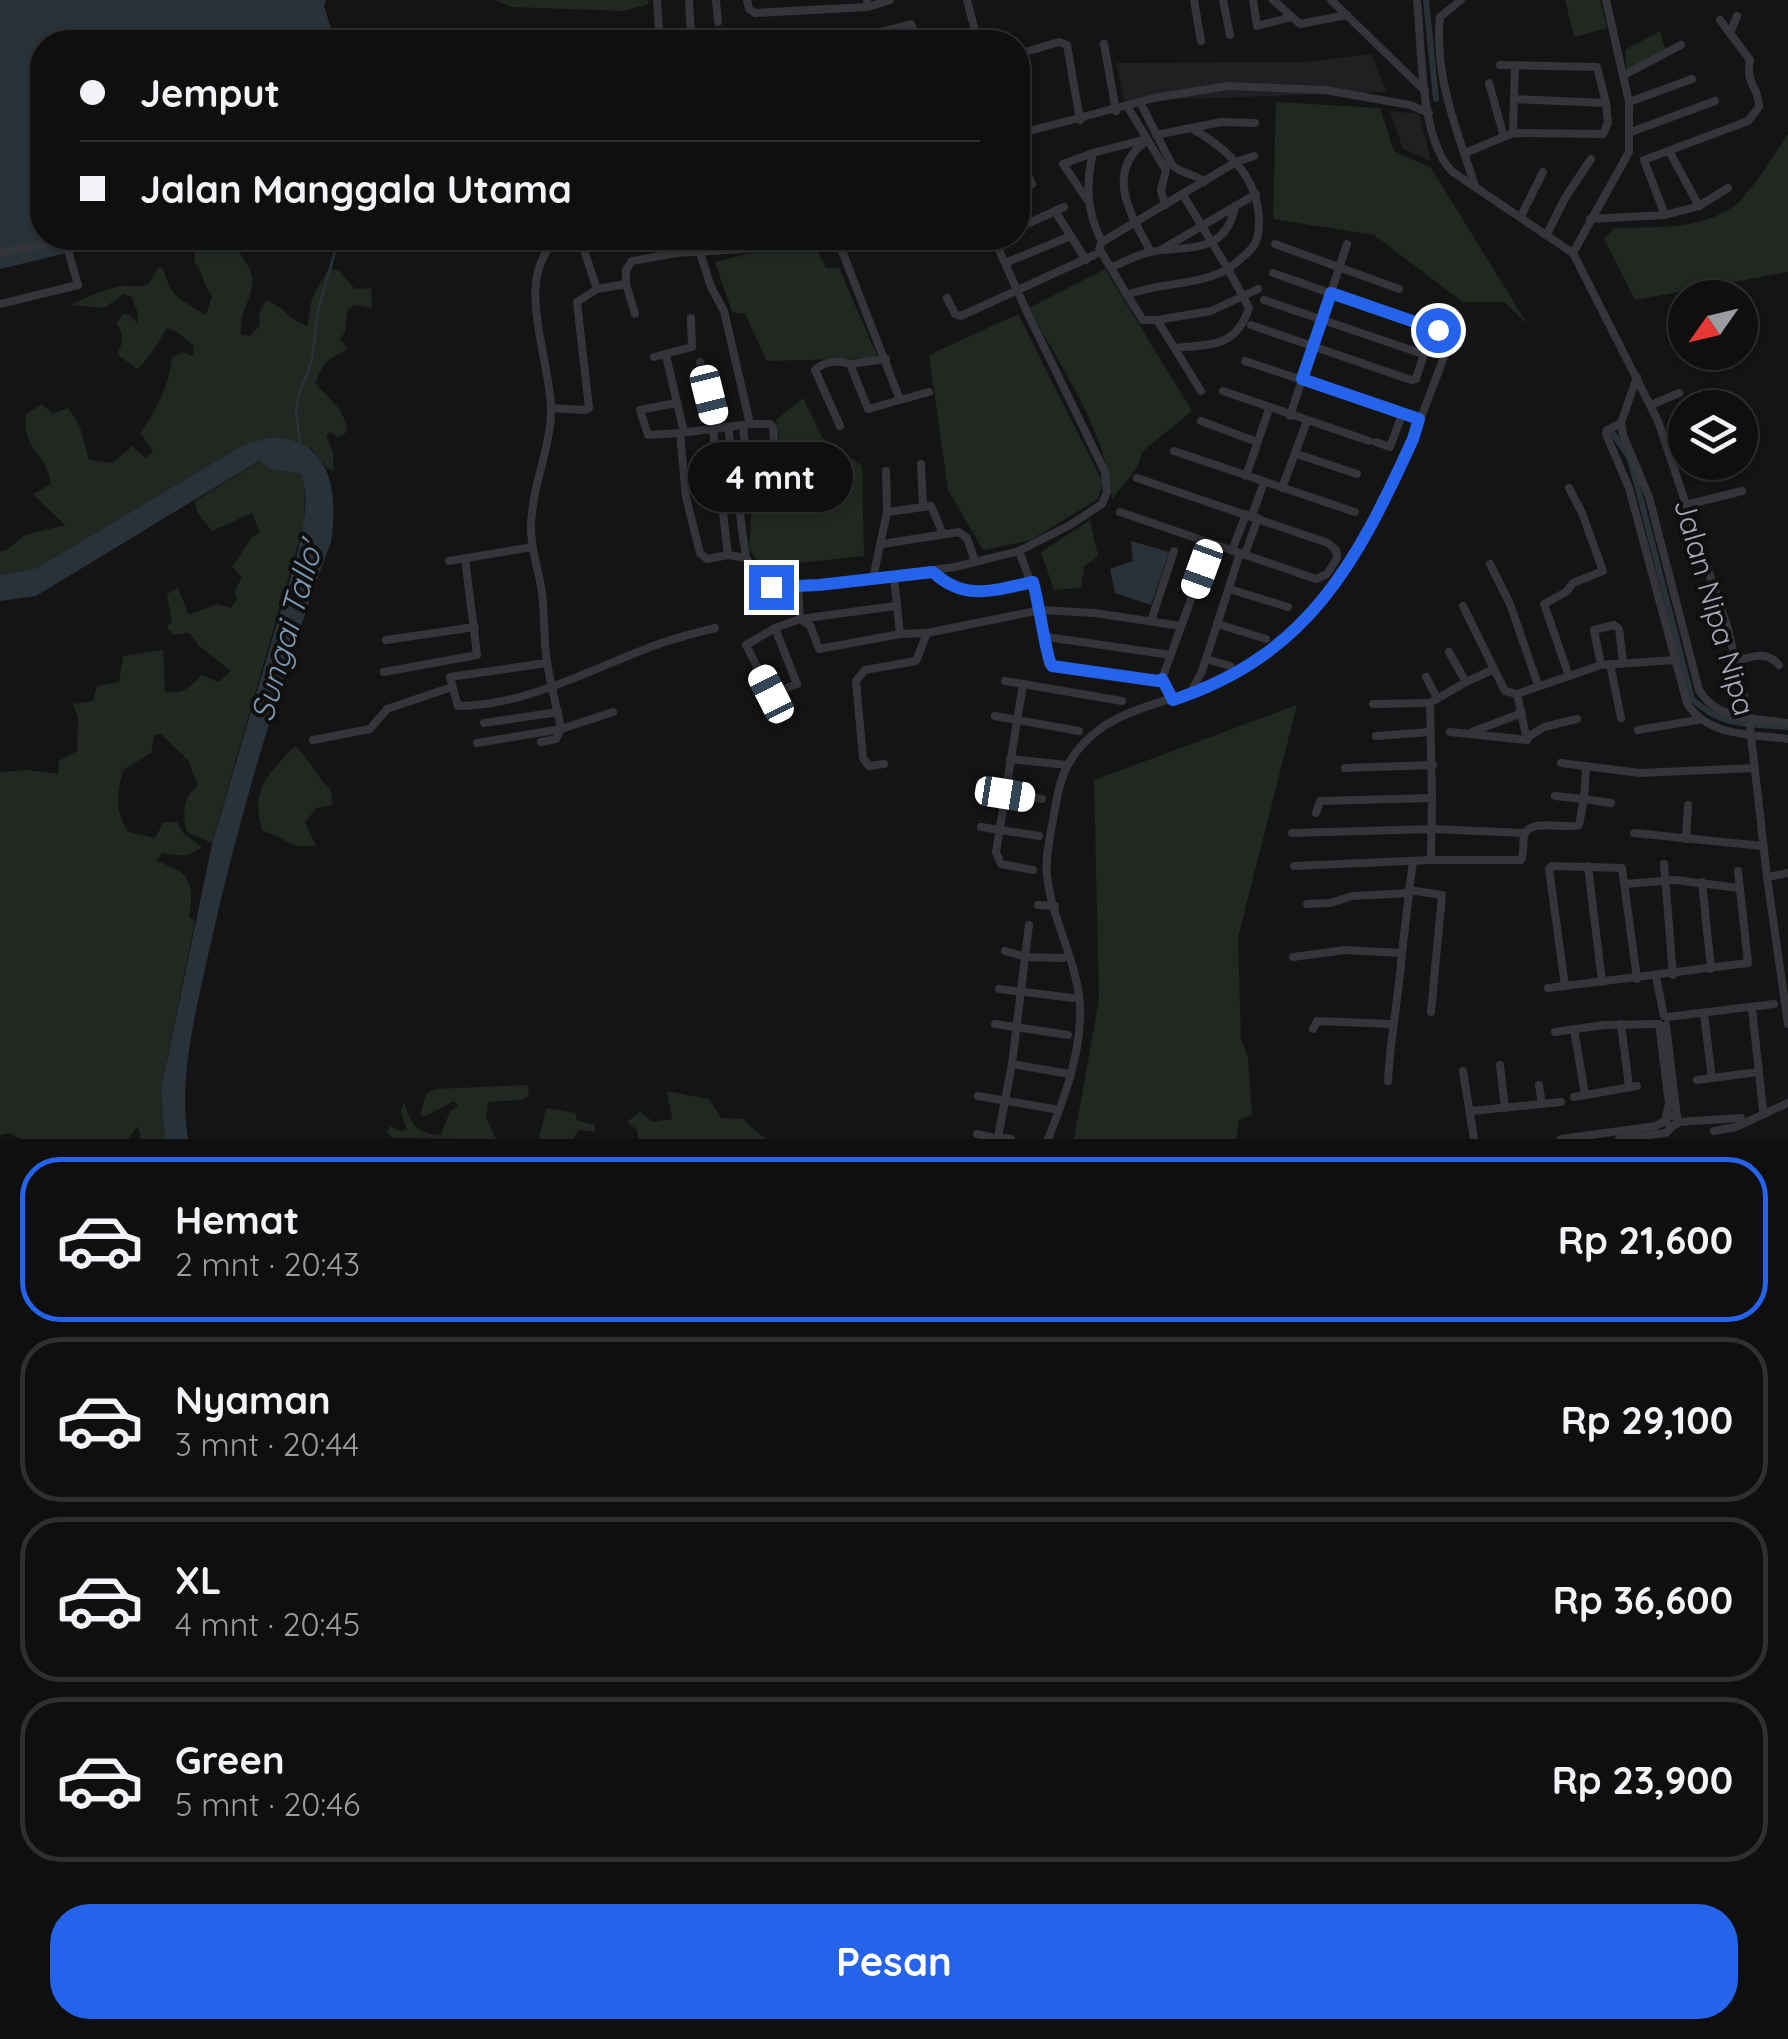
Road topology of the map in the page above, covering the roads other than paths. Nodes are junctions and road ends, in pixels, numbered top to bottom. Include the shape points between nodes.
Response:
1 (657, 0) edge
2 (689, 0) edge
3 (716, 0) edge
4 (747, 0) edge
5 (890, 0) edge
6 (966, 0) edge
7 (1194, 0) edge
8 (1223, 0) edge
9 (1253, 0) edge
10 (1273, 0) edge
11 (1330, 0) edge
12 (1417, 0) edge
13 (1462, 0) edge
14 (1606, 0) edge
15 (867, 4) edge
16 (1347, 15) junction
17 (1737, 16) dead end
18 (1292, 17) junction
19 (1720, 20) dead end
20 (718, 22) dead end
21 (660, 29) dead end
22 (691, 30) edge
23 (975, 30) edge
24 (1730, 34) junction
25 (1230, 35) dead end
26 (1201, 41) dead end
27 (1104, 44) dead end
28 (1681, 45) dead end
29 (1030, 51) edge
30 (1500, 65) dead end
31 (1515, 65) junction
32 (1624, 75) junction
33 (1692, 79) dead end
34 (1488, 83) dead end
35 (1425, 91) junction
36 (1514, 99) junction
37 (1714, 101) dead end
38 (1140, 102) junction
39 (1630, 102) junction
40 (1606, 103) junction
41 (1127, 106) junction
42 (1116, 110) junction
43 (1429, 112) junction
44 (1080, 120) junction
45 (1255, 123) dead end
46 (1191, 128) junction
47 (1030, 131) edge
48 (1631, 132) junction
49 (1508, 134) junction
50 (1150, 138) junction
51 (1669, 151) junction
52 (1465, 153) junction
53 (1093, 154) junction
54 (1254, 156) dead end
55 (1591, 160) dead end
56 (1626, 160) junction
57 (1644, 160) junction
58 (1236, 162) junction
59 (1543, 172) dead end
60 (1204, 182) junction
61 (1476, 186) junction
62 (1728, 188) dead end
63 (1256, 194) junction
64 (1183, 195) junction
65 (1088, 201) junction
66 (1165, 204) junction
67 (1235, 206) junction
68 (1699, 206) junction
69 (1521, 216) junction
70 (1665, 216) junction
71 (1590, 219) junction
72 (1030, 222) edge
73 (1135, 223) junction
74 (1202, 226) junction
75 (1547, 234) junction
76 (1071, 236) junction
77 (1102, 242) junction
78 (1212, 242) junction
79 (1275, 244) dead end
80 (1347, 244) dead end
81 (30, 247) edge
82 (69, 250) edge
83 (546, 250) edge
84 (584, 250) edge
85 (735, 250) edge
86 (842, 250) edge
87 (999, 250) edge
88 (1156, 252) junction
89 (0, 253) edge
90 (700, 253) junction
91 (1573, 253) junction
92 (1005, 263) junction
93 (1111, 268) junction
94 (1340, 268) junction
95 (1228, 269) junction
96 (1273, 272) dead end
97 (626, 284) junction
98 (1398, 288) dead end
99 (598, 289) junction
100 (1258, 290) dead end
101 (1018, 292) junction
102 (1331, 293) junction
103 (1127, 295) junction
104 (947, 298) dead end
105 (1244, 298) junction
106 (1264, 300) dead end
107 (0, 304) edge
108 (635, 314) dead end
109 (691, 318) dead end
110 (1157, 320) junction
111 (1322, 320) junction
112 (1251, 325) dead end
113 (1455, 326) dead end
114 (1438, 330) dead end
115 (1313, 346) junction
116 (1175, 348) junction
117 (666, 356) junction
118 (654, 358) dead end
119 (886, 359) junction
120 (700, 362) dead end
121 (1246, 362) dead end
122 (1422, 362) junction
123 (850, 364) junction
124 (1439, 369) junction
125 (1418, 373) junction
126 (1208, 376) dead end
127 (1637, 377) junction
128 (1193, 378) junction
129 (1302, 379) junction
130 (1435, 380) junction
131 (1222, 390) dead end
132 (1202, 391) dead end
133 (930, 392) dead end
134 (1668, 397) edge
135 (900, 400) junction
136 (676, 403) junction
137 (1651, 405) junction
138 (551, 408) junction
139 (1269, 408) junction
140 (1290, 416) junction
141 (1419, 419) junction
142 (1400, 420) dead end
143 (1307, 421) junction
144 (1202, 422) dead end
145 (746, 424) junction
146 (840, 426) dead end
147 (728, 427) junction
148 (1614, 427) junction
149 (715, 429) junction
150 (1396, 432) junction
151 (682, 433) junction
152 (1413, 439) junction
153 (1256, 442) junction
154 (1174, 451) dead end
155 (1296, 454) junction
156 (921, 464) dead end
157 (886, 471) dead end
158 (1357, 474) dead end
159 (1246, 476) junction
160 (1138, 478) dead end
161 (1264, 482) junction
162 (1282, 488) junction
163 (1569, 488) dead end
164 (1742, 491) dead end
165 (1686, 505) junction
166 (923, 507) junction
167 (886, 512) junction
168 (1120, 512) dead end
169 (1355, 512) dead end
170 (1252, 516) junction
171 (943, 534) junction
172 (882, 544) junction
173 (532, 546) junction
174 (1019, 551) junction
175 (1174, 551) dead end
176 (1239, 553) junction
177 (728, 555) junction
178 (465, 558) junction
179 (746, 558) junction
180 (975, 561) junction
181 (448, 562) dead end
182 (1334, 564) junction
183 (1490, 564) dead end
184 (955, 567) junction
185 (1202, 569) dead end
186 (1346, 570) junction
187 (933, 572) junction
188 (894, 577) junction
189 (873, 578) junction
190 (1033, 582) junction
191 (798, 587) junction
192 (1229, 589) junction
193 (960, 590) junction
194 (895, 606) junction
195 (1462, 606) dead end
196 (1288, 607) dead end
197 (1041, 610) junction
198 (800, 619) junction
199 (1151, 621) junction
200 (1218, 624) junction
201 (1181, 626) junction
202 (475, 627) junction
203 (715, 628) dead end
204 (775, 628) junction
205 (900, 634) junction
206 (928, 634) junction
207 (1047, 637) junction
208 (1266, 639) dead end
209 (386, 640) dead end
210 (819, 649) junction
211 (1448, 652) dead end
212 (1171, 654) junction
213 (1206, 658) junction
214 (448, 660) junction
215 (1675, 660) junction
216 (1736, 661) junction
217 (822, 662) dead end
218 (1623, 662) junction
219 (547, 663) junction
220 (1605, 665) junction
221 (1778, 665) dead end
222 (1230, 666) dead end
223 (1494, 668) junction
224 (384, 672) dead end
225 (1568, 676) junction
226 (450, 677) junction
227 (1426, 678) dead end
228 (1162, 679) junction
229 (1005, 681) dead end
230 (1466, 682) junction
231 (1023, 684) junction
232 (554, 686) junction
233 (1538, 686) junction
234 (452, 688) junction
235 (1192, 690) dead end
236 (1517, 694) junction
237 (1173, 700) junction
238 (1434, 700) junction
239 (1122, 701) dead end
240 (1373, 704) dead end
241 (558, 712) junction
242 (613, 712) dead end
243 (1522, 713) junction
244 (995, 716) dead end
245 (1622, 718) dead end
246 (1576, 719) dead end
247 (1749, 719) junction
248 (1016, 720) junction
249 (1698, 720) junction
250 (484, 722) dead end
251 (1788, 722) edge
252 (562, 729) junction
253 (1079, 730) dead end
254 (1638, 730) dead end
255 (1430, 732) junction
256 (1450, 732) dead end
257 (1472, 732) junction
258 (1750, 733) junction
259 (1376, 736) dead end
260 (1528, 737) junction
261 (1788, 739) edge
262 (312, 740) dead end
263 (542, 742) dead end
264 (477, 744) dead end
265 (1010, 759) junction
266 (1561, 763) dead end
267 (884, 764) dead end
268 (1067, 765) junction
269 (1433, 765) junction
270 (1346, 768) dead end
271 (1586, 768) junction
272 (1754, 768) junction
273 (984, 790) dead end
274 (1005, 794) junction
275 (1556, 796) dead end
276 (1432, 798) junction
277 (1584, 799) junction
278 (1042, 800) dead end
279 (1610, 803) dead end
280 (1688, 805) dead end
281 (1316, 814) dead end
282 (981, 827) dead end
283 (1433, 829) junction
284 (999, 830) junction
285 (1292, 832) dead end
286 (1524, 833) junction
287 (1634, 833) dead end
288 (1038, 836) dead end
289 (1686, 839) junction
290 (1763, 846) junction
291 (1431, 860) junction
292 (1413, 861) junction
293 (1664, 864) dead end
294 (1294, 866) dead end
295 (1588, 866) junction
296 (1032, 870) dead end
297 (1738, 871) dead end
298 (1788, 872) edge
299 (1766, 877) junction
300 (1665, 880) junction
301 (1702, 882) junction
302 (1625, 884) junction
303 (1740, 888) junction
304 (1409, 892) junction
305 (1308, 904) dead end
306 (1038, 905) dead end
307 (1055, 906) junction
308 (1029, 924) dead end
309 (1005, 951) dead end
310 (1402, 954) junction
311 (1026, 957) junction
312 (1293, 957) dead end
313 (1063, 958) dead end
314 (1711, 969) junction
315 (1784, 970) edge
316 (1674, 974) junction
317 (1656, 977) junction
318 (1637, 979) junction
319 (1602, 982) junction
320 (1564, 986) junction
321 (1548, 988) dead end
322 (999, 989) dead end
323 (1021, 991) junction
324 (1786, 995) edge
325 (1073, 998) dead end
326 (1774, 1004) dead end
327 (1752, 1008) junction
328 (1432, 1012) dead end
329 (1704, 1014) junction
330 (1662, 1020) junction
331 (995, 1024) dead end
332 (1392, 1024) junction
333 (1620, 1024) junction
334 (1788, 1024) edge
335 (1016, 1027) junction
336 (1314, 1029) dead end
337 (1574, 1029) junction
338 (1555, 1032) dead end
339 (1068, 1035) dead end
340 (1012, 1064) junction
341 (1500, 1065) dead end
342 (1463, 1071) dead end
343 (1758, 1072) junction
344 (1070, 1074) junction
345 (1712, 1078) junction
346 (1697, 1080) dead end
347 (1388, 1081) dead end
348 (1539, 1084) dead end
349 (978, 1096) dead end
350 (1586, 1096) junction
351 (1574, 1098) dead end
352 (1005, 1102) junction
353 (1561, 1102) dead end
354 (1788, 1103) edge
355 (1542, 1104) junction
356 (1506, 1108) junction
357 (1054, 1109) dead end
358 (1763, 1110) dead end
359 (1471, 1111) junction
360 (1741, 1118) dead end
361 (1673, 1121) junction
362 (1714, 1130) dead end
363 (977, 1134) dead end
364 (998, 1138) edge
365 (1574, 1138) edge
366 (1011, 1139) edge
367 (1048, 1139) edge
368 (1474, 1139) edge
369 (1561, 1139) edge
370 (1619, 1139) edge
371 (1677, 1139) edge

1 - 21 street
2 - 22 street
3 - 20 street
4 - 15 street via 755,13
5 - 15 street
6 - 23 street
7 - 26 street
8 - 25 street
9 - 18 street via 1257,26
10 - 18 street
11 - 16 street
12 - 35 street
13 - 52 street via 1442,14 1440,30 1445,96
14 - 32 street
16 - 18 street via 1300,24
16 - 35 street
17 - 24 street
19 - 24 street
24 - 51 street via 1750,60 1747,77 1759,107 1748,121
27 - 42 street
28 - 32 street
29 - 44 street via 1065,42
30 - 31 street
31 - 36 street
31 - 40 street via 1597,67
32 - 39 street
33 - 39 street
34 - 49 street
35 - 43 street
36 - 40 street
36 - 49 street
37 - 48 street
38 - 41 street
38 - 43 street via 1247,85 1325,90
38 - 50 street
39 - 48 street
40 - 49 street via 1603,134
41 - 42 street
41 - 50 street
42 - 44 street
43 - 61 street via 1444,163
44 - 47 street
45 - 46 street
46 - 50 street
46 - 58 street
48 - 56 street
49 - 52 street
50 - 53 street
50 - 60 street via 1174,168
50 - 66 street via 1166,170
50 - 73 street via 1128,164 1124,185
51 - 57 street
51 - 68 street
52 - 61 street
53 - 65 street
53 - 65 street via 1063,164
54 - 58 street
55 - 75 street
56 - 57 street
56 - 71 street
57 - 70 street
58 - 60 street
58 - 63 street
59 - 69 street
60 - 64 street
61 - 69 street
62 - 68 street
63 - 67 street
63 - 95 street via 1258,237
64 - 66 street
64 - 74 street
65 - 77 street
66 - 73 street
67 - 74 street
67 - 78 street via 1227,228
68 - 70 street
69 - 75 street
70 - 71 street
71 - 91 street
72 - 76 street via 1059,209
73 - 77 street
73 - 88 street
74 - 78 street
74 - 88 street
75 - 91 street
76 - 92 street
76 - 101 street via 1090,258
77 - 93 street via 1099,249
78 - 88 street
78 - 95 street
79 - 94 street
80 - 94 street
81 - 89 street
82 - 107 street via 78,285
83 - 138 street via 535,307
84 - 99 street
85 - 90 street
86 - 119 street
87 - 92 street
88 - 93 street
90 - 97 street via 632,261
90 - 145 street via 724,311
91 - 127 street, Jalan Nipa Nipa
92 - 101 street
93 - 103 street
94 - 98 street
94 - 102 street
95 - 103 street
95 - 105 street
96 - 102 street
97 - 99 street
97 - 108 street
99 - 138 street via 578,302 588,408
100 - 105 street
101 - 104 street via 960,316
101 - 174 street via 1108,485 1094,511
102 - 111 street
102 - 114 street
103 - 110 street via 1143,320
105 - 110 street
105 - 116 street via 1248,312 1228,340
106 - 111 street
109 - 117 street via 692,348
110 - 116 street
111 - 115 street
111 - 122 street via 1420,353
112 - 115 street
113 - 124 street
115 - 125 street via 1411,380
115 - 129 street
116 - 128 street
117 - 118 street
117 - 136 street
119 - 123 street
119 - 135 street
120 - 149 street
121 - 129 street
122 - 124 street
122 - 125 street
123 - 135 street via 868,409
123 - 146 street via 815,370
124 - 130 street
125 - 130 street
126 - 128 street
127 - 137 street, Jalan Nipa Nipa
127 - 148 street
128 - 132 street
129 - 140 street
129 - 141 street
130 - 141 street
131 - 139 street
133 - 135 street
134 - 137 street
136 - 151 street
136 - 151 street via 640,407 648,435
137 - 165 street, Jalan Nipa Nipa
138 - 173 street via 532,507
139 - 140 street
139 - 153 street
140 - 143 street
141 - 152 street
142 - 150 street
143 - 150 street via 1390,446
143 - 155 street
144 - 153 street
145 - 145 street via 774,428 777,471 748,480
145 - 147 street
147 - 149 street
147 - 179 street
148 - 215 street via 1606,434 1630,488
148 - 247 street via 1635,457 1649,497 1699,690 1714,708
149 - 151 street
149 - 177 street
150 - 152 street
151 - 177 street via 686,497 700,553 707,559
152 - 186 street
153 - 159 street
154 - 159 street
155 - 158 street
155 - 162 street
156 - 166 street
157 - 167 street
159 - 161 street
160 - 170 street
161 - 162 street
161 - 170 street
162 - 169 street
163 - 225 street via 1603,570 1544,605
164 - 165 street
165 - 216 street, Jalan Nipa Nipa
166 - 167 street
166 - 171 street via 933,507
167 - 172 street
168 - 176 street
170 - 176 street
170 - 182 street via 1328,543 1338,555
171 - 172 street
171 - 180 street via 963,533
172 - 189 street
173 - 178 street
173 - 219 street
174 - 180 street
174 - 190 street
175 - 199 street
176 - 182 street via 1316,580
176 - 192 street
177 - 179 street
178 - 181 street
178 - 202 street
179 - 191 street via 763,586
180 - 184 street
182 - 186 street
183 - 233 street
184 - 187 street
184 - 193 street
185 - 201 street
186 - 237 street via 1308,618 1270,651 1222,682
187 - 188 street
187 - 193 street
188 - 189 street
188 - 194 street
189 - 191 street
190 - 193 street
190 - 197 street
191 - 198 street
192 - 196 street
192 - 200 street
194 - 198 street
194 - 205 street
195 - 223 street
197 - 199 street
197 - 206 street
197 - 207 street
198 - 204 street
198 - 210 street via 810,625
199 - 201 street
200 - 208 street
200 - 213 street
201 - 212 street
202 - 209 street
202 - 214 street via 477,655
203 - 232 street
204 - 204 street via 746,645 771,694 797,684
205 - 206 street
205 - 210 street
206 - 267 street via 916,661 865,670 856,681 863,758 869,766
207 - 212 street
207 - 228 street via 1052,666
210 - 217 street
211 - 230 street
212 - 228 street
213 - 222 street
213 - 235 street
214 - 224 street
214 - 226 street
215 - 218 street
215 - 249 street
216 - 221 street via 1762,655
216 - 247 street, Jalan Nipa Nipa
218 - 220 street
218 - 220 street via 1614,625 1594,630
219 - 226 street
219 - 232 street
220 - 225 street
220 - 245 street
223 - 230 street
223 - 236 street via 1505,691
225 - 233 street
226 - 234 street
227 - 238 street
228 - 237 street
229 - 231 street
230 - 238 street
231 - 239 street
231 - 248 street
232 - 234 street via 460,707
232 - 241 street
233 - 236 street
234 - 262 street via 388,708 370,729
236 - 243 street
237 - 268 street via 1104,724
238 - 240 street
238 - 255 street
241 - 250 street
241 - 252 street
242 - 252 street
243 - 257 street
243 - 260 street
244 - 248 street
246 - 260 street
247 - 251 street
247 - 258 street, Jalan Nipa Nipa
248 - 253 street
248 - 265 street
249 - 254 street
249 - 258 street
252 - 263 street via 556,739
252 - 264 street
255 - 259 street
255 - 269 street
256 - 257 street
257 - 260 street
258 - 261 street
258 - 272 street, Jalan Nipa Nipa
265 - 268 street
265 - 274 street
266 - 271 street
268 - 307 street via 1046,872
269 - 270 street
269 - 276 street
271 - 272 street
271 - 277 street
272 - 290 street, Jalan Nipa Nipa
273 - 274 street
274 - 278 street
274 - 284 street
275 - 277 street
276 - 281 street via 1320,801
276 - 283 street
277 - 279 street
277 - 286 street via 1576,828 1544,825
280 - 289 street
282 - 284 street
283 - 285 street
283 - 286 street
283 - 291 street
284 - 288 street
284 - 296 street via 1000,862
286 - 291 street via 1522,860
287 - 289 street
289 - 290 street
290 - 299 street, Jalan Nipa Nipa
291 - 292 street
292 - 294 street
292 - 304 street
293 - 300 street
295 - 302 street via 1618,866
295 - 319 street
295 - 320 street via 1549,867
297 - 303 street
298 - 299 street
299 - 315 street, Jalan Nipa Nipa
300 - 301 street
300 - 302 street
300 - 316 street
301 - 303 street
301 - 314 street
302 - 318 street
303 - 314 street via 1749,960
304 - 305 street
304 - 310 street
304 - 328 street via 1442,895
306 - 307 street
307 - 344 street via 1080,1009
308 - 311 street
309 - 311 street
310 - 312 street via 1344,950
310 - 332 street
311 - 313 street
311 - 323 street
314 - 316 street
315 - 324 street, Jalan Nipa Nipa
316 - 317 street
317 - 318 street
317 - 330 street
318 - 319 street
319 - 320 street
320 - 321 street
322 - 323 street
323 - 325 street
323 - 335 street
324 - 334 street, Jalan Nipa Nipa
326 - 327 street
327 - 329 street
327 - 343 street
329 - 330 street
329 - 345 street
330 - 333 street
330 - 361 street
331 - 335 street
332 - 336 street via 1317,1020
332 - 347 street
333 - 337 street
333 - 350 street via 1633,1087
335 - 339 street
335 - 340 street
337 - 338 street
337 - 350 street
340 - 344 street
340 - 352 street
341 - 356 street
342 - 359 street
343 - 345 street
343 - 358 street
344 - 367 street
345 - 346 street
348 - 355 street
349 - 352 street
350 - 351 street
352 - 357 street
352 - 364 street
353 - 355 street
354 - 362 street
355 - 356 street
356 - 359 street
359 - 368 street
360 - 361 street
361 - 365 street
361 - 370 street via 1666,1133
361 - 371 street
363 - 364 street
364 - 366 street
365 - 369 street

